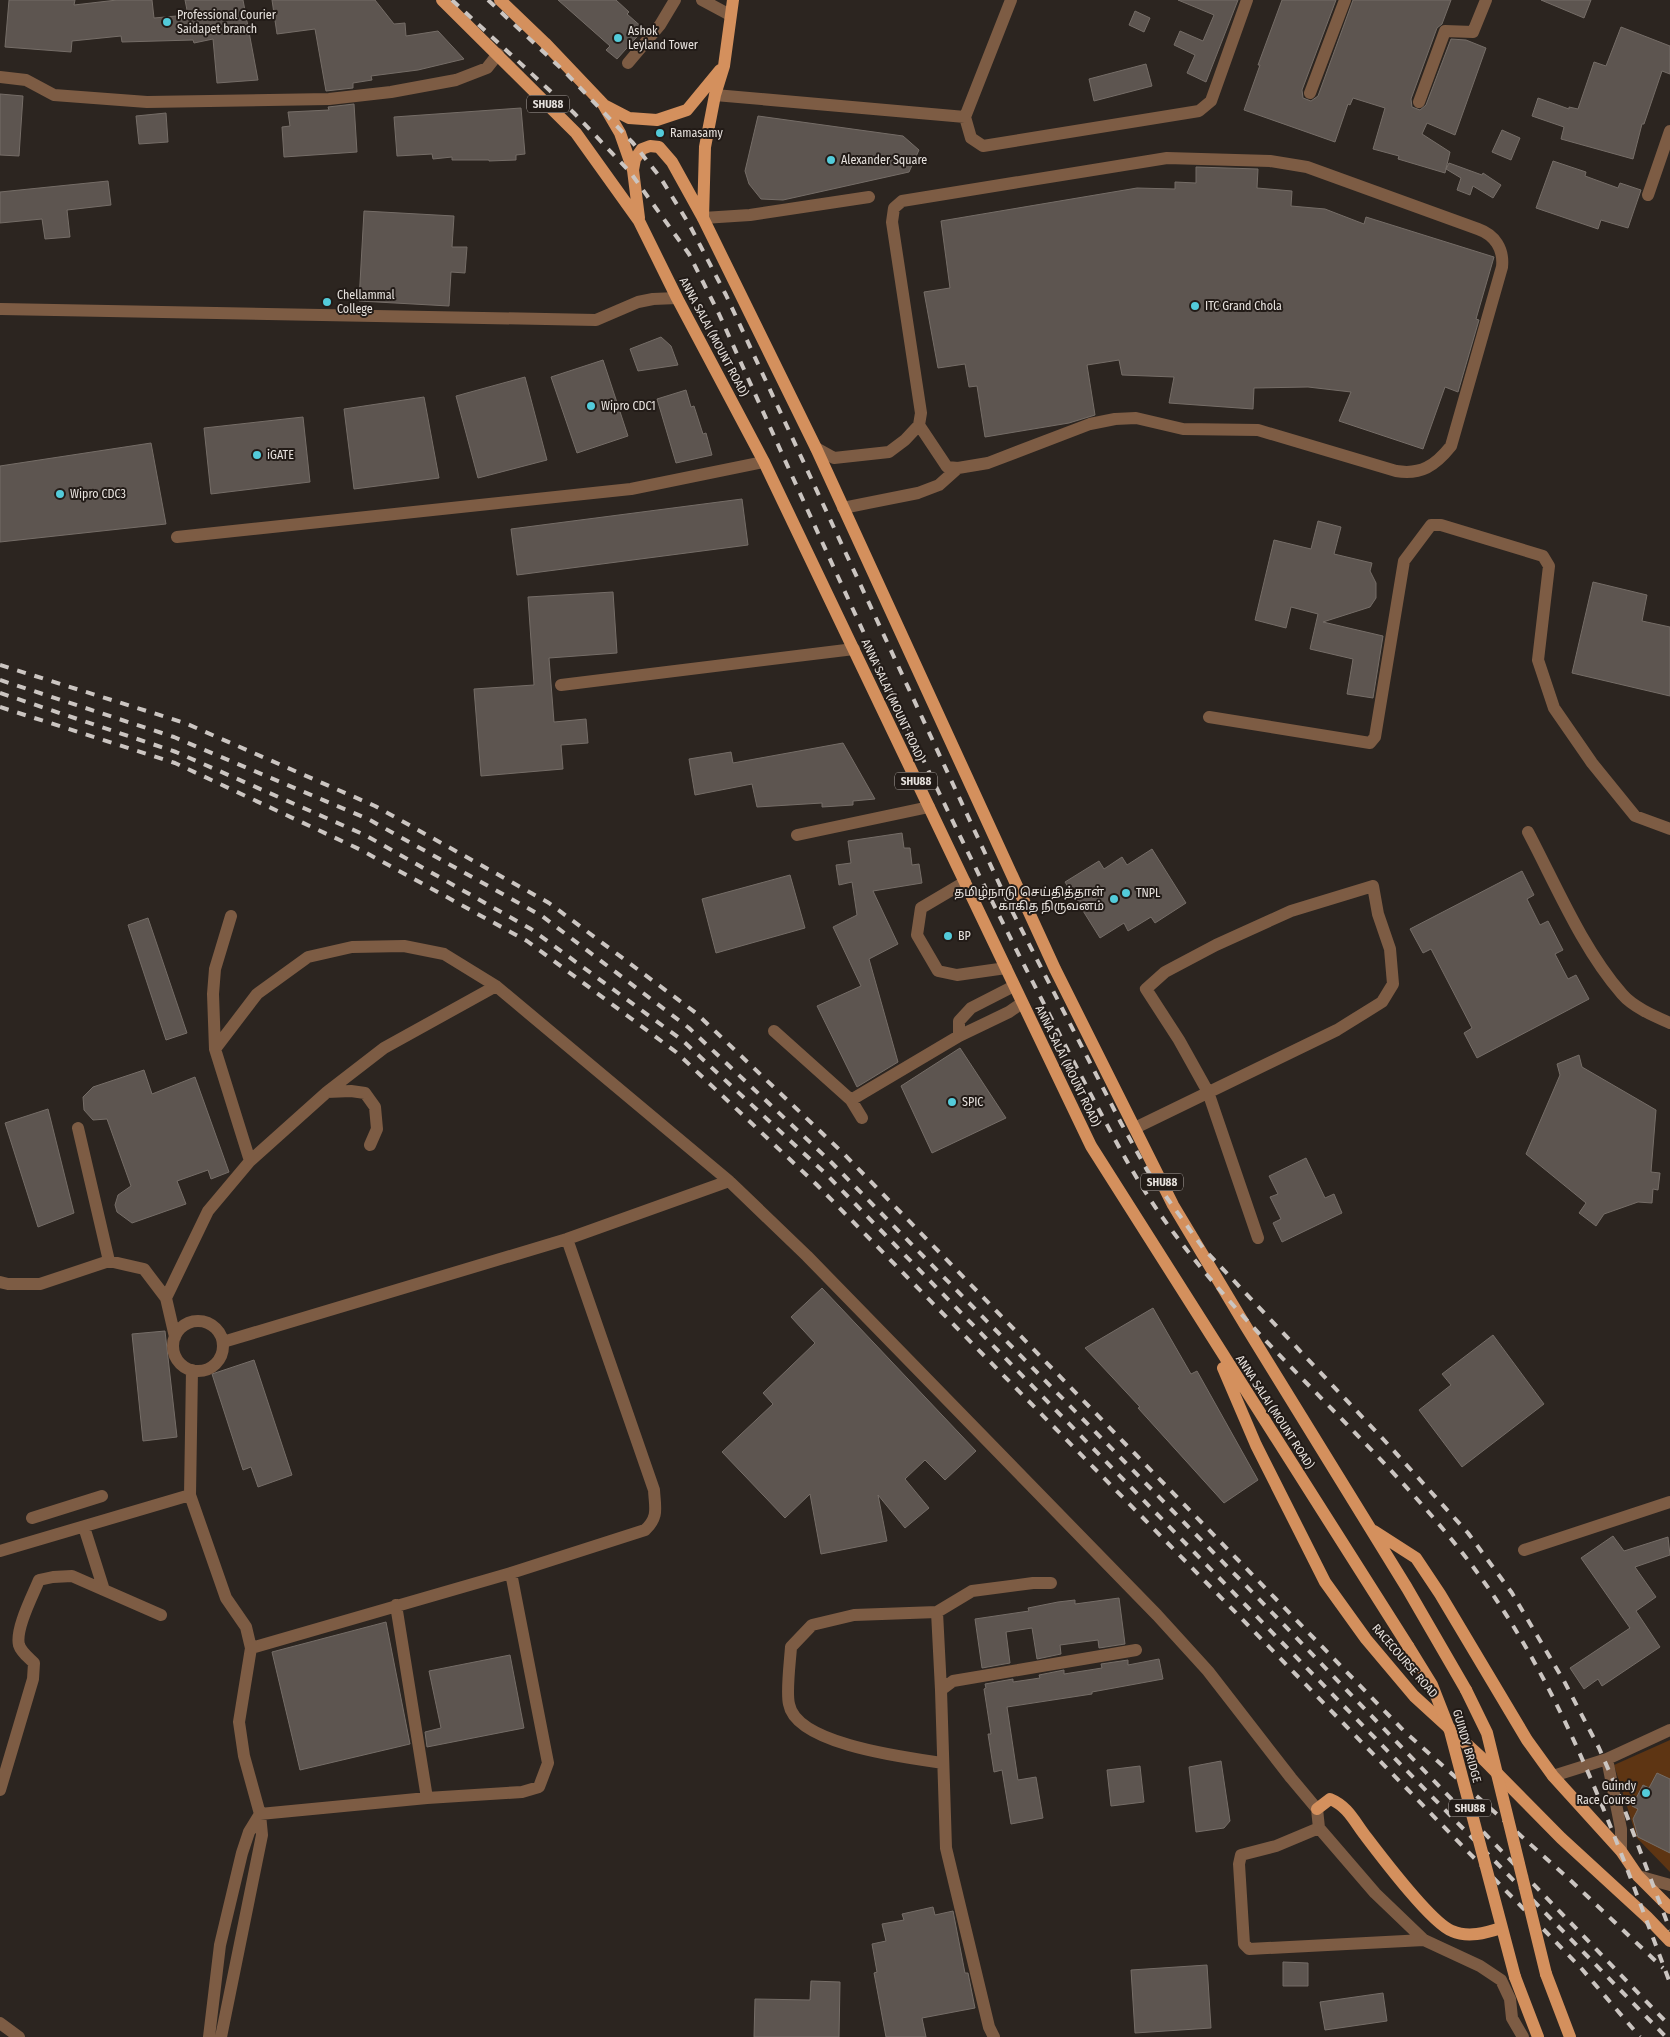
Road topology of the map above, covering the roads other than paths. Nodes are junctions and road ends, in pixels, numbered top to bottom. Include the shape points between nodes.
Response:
1 (442, 0) edge
2 (500, 0) edge
3 (675, 0) edge
4 (702, 0) edge
5 (733, 0) edge
6 (1011, 0) edge
7 (1247, 0) edge
8 (1345, 0) edge
9 (1486, 0) edge
10 (730, 15) junction
11 (498, 54) junction
12 (628, 63) dead end
13 (724, 66) junction
14 (0, 78) edge
15 (1310, 93) dead end
16 (715, 95) junction
17 (1419, 102) dead end
18 (603, 104) junction
19 (965, 117) junction
20 (1670, 131) edge
21 (633, 170) junction
22 (1648, 194) dead end
23 (869, 197) dead end
24 (703, 218) junction
25 (640, 221) junction
26 (677, 298) junction
27 (1, 309) edge
28 (919, 425) junction
29 (816, 448) junction
30 (764, 462) junction
31 (958, 468) junction
32 (843, 508) junction
33 (177, 537) dead end
34 (854, 649) junction
35 (561, 685) dead end
36 (1209, 717) dead end
37 (929, 807) junction
38 (1670, 829) edge
39 (1528, 832) dead end
40 (797, 835) dead end
41 (964, 882) junction
42 (231, 916) dead end
43 (1006, 968) junction
44 (496, 986) junction
45 (1014, 986) junction
46 (1022, 1003) junction
47 (1670, 1023) edge
48 (774, 1031) dead end
49 (959, 1036) junction
50 (215, 1048) junction
51 (327, 1092) junction
52 (1208, 1092) junction
53 (851, 1100) junction
54 (862, 1118) dead end
55 (78, 1128) dead end
56 (1135, 1128) junction
57 (370, 1145) dead end
58 (250, 1161) junction
59 (729, 1181) junction
60 (1258, 1238) dead end
61 (567, 1239) junction
62 (109, 1261) junction
63 (0, 1282) edge
64 (166, 1298) junction
65 (1208, 1333) junction
66 (175, 1337) junction
67 (224, 1342) junction
68 (192, 1370) junction
69 (190, 1495) junction
70 (102, 1496) dead end
71 (1670, 1502) edge
72 (58, 1510) junction
73 (32, 1518) dead end
74 (84, 1527) junction
75 (1370, 1528) junction
76 (64, 1533) junction
77 (1524, 1550) dead end
78 (0, 1551) edge
79 (511, 1573) junction
80 (1052, 1583) dead end
81 (104, 1590) junction
82 (396, 1605) junction
83 (937, 1612) junction
84 (161, 1615) dead end
85 (1408, 1646) joint
86 (251, 1648) junction
87 (1136, 1650) dead end
88 (941, 1690) junction
89 (1466, 1690) joint
90 (1670, 1730) edge
91 (1607, 1759) junction
92 (943, 1763) junction
93 (1553, 1776) junction
94 (0, 1790) edge
95 (427, 1798) junction
96 (1317, 1809) junction
97 (260, 1814) junction
98 (1318, 1828) junction
99 (1621, 1851) junction
100 (1638, 1876) junction
101 (1670, 1885) edge
102 (1670, 1908) edge
103 (1501, 1928) junction
104 (1424, 1940) junction
105 (1670, 1941) edge
106 (0, 2023) edge
107 (19, 2037) edge
108 (209, 2037) edge
109 (221, 2037) edge
110 (994, 2037) edge
111 (1522, 2037) edge
112 (1538, 2037) edge
113 (1570, 2037) edge

1 - 11 main road, ANNA SALAI (MOUNT ROAD) / SHU88
2 - 18 main road, SHU88
3 - 12 street via 660,25
4 - 10 street
5 - 10 main road, ANNA SALAI (MOUNT ROAD)
6 - 19 street
7 - 19 street via 1211,101 1198,111 984,146 971,138
8 - 15 street
9 - 17 street via 1473,32 1445,31
10 - 13 main road, ANNA SALAI (MOUNT ROAD)
11 - 14 street via 487,68 456,80 329,99 147,102 54,95 26,80
11 - 25 main road, ANNA SALAI (MOUNT ROAD) / SHU88 via 576,133
13 - 16 main road, ANNA SALAI (MOUNT ROAD)
13 - 18 main road via 687,110 657,120 629,118
16 - 19 street
16 - 24 main road, ANNA SALAI (MOUNT ROAD) via 705,147
18 - 21 main road, SHU88 via 620,133
20 - 22 street
21 - 24 main road, SHU88 via 642,149 659,147 672,162
21 - 25 main road, SHU88
23 - 24 street via 750,215
24 - 29 main road, ANNA SALAI (MOUNT ROAD) / SHU88
25 - 26 main road, ANNA SALAI (MOUNT ROAD) / SHU88
26 - 27 street via 638,302 596,320
26 - 30 main road, ANNA SALAI (MOUNT ROAD) / SHU88
28 - 29 street via 889,452 834,458
28 - 31 street via 947,467
28 - 31 street via 921,412 892,222 894,208 902,201 1167,158 1270,161 1307,167 1488,232 1501,251 1502,268 1450,446 1434,464 1418,472 1396,470 1258,430 1183,429 1136,418 1090,424 988,463
29 - 32 main road, ANNA SALAI (MOUNT ROAD) / SHU88
30 - 33 street via 631,489
30 - 34 main road, ANNA SALAI (MOUNT ROAD) / SHU88
31 - 32 street via 939,486
32 - 56 main road, ANNA SALAI (MOUNT ROAD) / SHU88 via 1055,969
34 - 35 street
34 - 37 main road, ANNA SALAI (MOUNT ROAD) / SHU88
36 - 38 street via 1370,743 1375,737 1404,561 1432,525 1441,525 1542,556 1549,566 1538,660 1554,708 1592,763 1635,816
37 - 40 street
37 - 41 main road, ANNA SALAI (MOUNT ROAD) / SHU88
39 - 47 street via 1589,948 1622,995 1652,1016
41 - 43 main road, ANNA SALAI (MOUNT ROAD) / SHU88
41 - 43 street via 921,908 917,935 938,971 957,975
42 - 50 street via 215,969
43 - 45 main road, ANNA SALAI (MOUNT ROAD) / SHU88
44 - 50 street via 444,954 404,946 352,947 308,957 257,994
44 - 51 street via 384,1048
44 - 59 street
45 - 46 main road, ANNA SALAI (MOUNT ROAD) / SHU88
45 - 49 street via 971,1008 959,1021
46 - 49 street
46 - 65 main road, ANNA SALAI (MOUNT ROAD) / SHU88 via 1091,1146
48 - 53 street
49 - 53 street
50 - 58 street
51 - 57 street via 365,1093 375,1107 376,1129
51 - 58 street
52 - 52 street via 1337,1030 1382,1002 1393,984 1390,949 1373,886 1291,911 1216,945 1165,972 1146,989
52 - 56 street
52 - 60 street
53 - 54 street
55 - 62 street
56 - 75 main road, ANNA SALAI (MOUNT ROAD) / SHU88 via 1173,1205
58 - 64 street via 208,1211
59 - 61 street
59 - 96 street via 1157,1615 1208,1671
61 - 67 street
61 - 79 street via 654,1490 656,1513 654,1522 645,1530
62 - 63 street via 40,1284
62 - 64 street via 144,1269
64 - 66 street
65 - 85 main road, ANNA SALAI (MOUNT ROAD) / SHU88
65 - 105 main road, RACECOURSE ROAD via 1256,1445 1325,1582 1366,1639 1414,1696
66 - 67 street via 185,1324 201,1320 216,1327
66 - 68 street via 174,1354 184,1367
67 - 68 street via 221,1358 216,1364 209,1369
68 - 69 street
69 - 74 street
69 - 86 street via 226,1598 246,1627
70 - 72 street
71 - 77 street
72 - 73 street
72 - 76 street
74 - 76 street
74 - 81 street
75 - 89 main road, ANNA SALAI (MOUNT ROAD) / SHU88
75 - 93 main road via 1416,1558 1527,1740
76 - 78 street
79 - 82 street
79 - 95 street via 548,1763 539,1787 522,1792
80 - 83 street via 972,1591
81 - 84 street
81 - 94 street via 72,1576 39,1580 20,1627 19,1644 34,1663 33,1679
82 - 86 street
82 - 95 street
83 - 88 street
83 - 92 street via 854,1615 812,1625 791,1647 788,1706 800,1724 847,1746
85 - 103 main road, GUINDY BRIDGE / SHU88, bridge via 1432,1685 1450,1731
86 - 97 street via 239,1722 244,1756
87 - 88 street via 953,1681
88 - 92 street
89 - 113 main road, GUINDY BRIDGE / SHU88, bridge via 1487,1733 1546,1974
90 - 91 street
91 - 93 street
91 - 99 street via 1621,1829
92 - 110 street via 946,1848
93 - 99 main road
95 - 97 street
96 - 98 street
96 - 103 main road via 1330,1799 1342,1804 1380,1856 1429,1913 1452,1931 1480,1935
97 - 108 street via 242,1853 220,1944
97 - 109 street via 262,1835
98 - 104 street via 1375,1893
98 - 104 street via 1276,1846 1241,1855 1244,1944 1249,1949
99 - 100 main road
100 - 101 street
100 - 102 main road
103 - 112 main road, GUINDY BRIDGE / SHU88, bridge
104 - 111 street via 1480,1966 1501,1980 1510,1999 1512,2018
106 - 107 street

